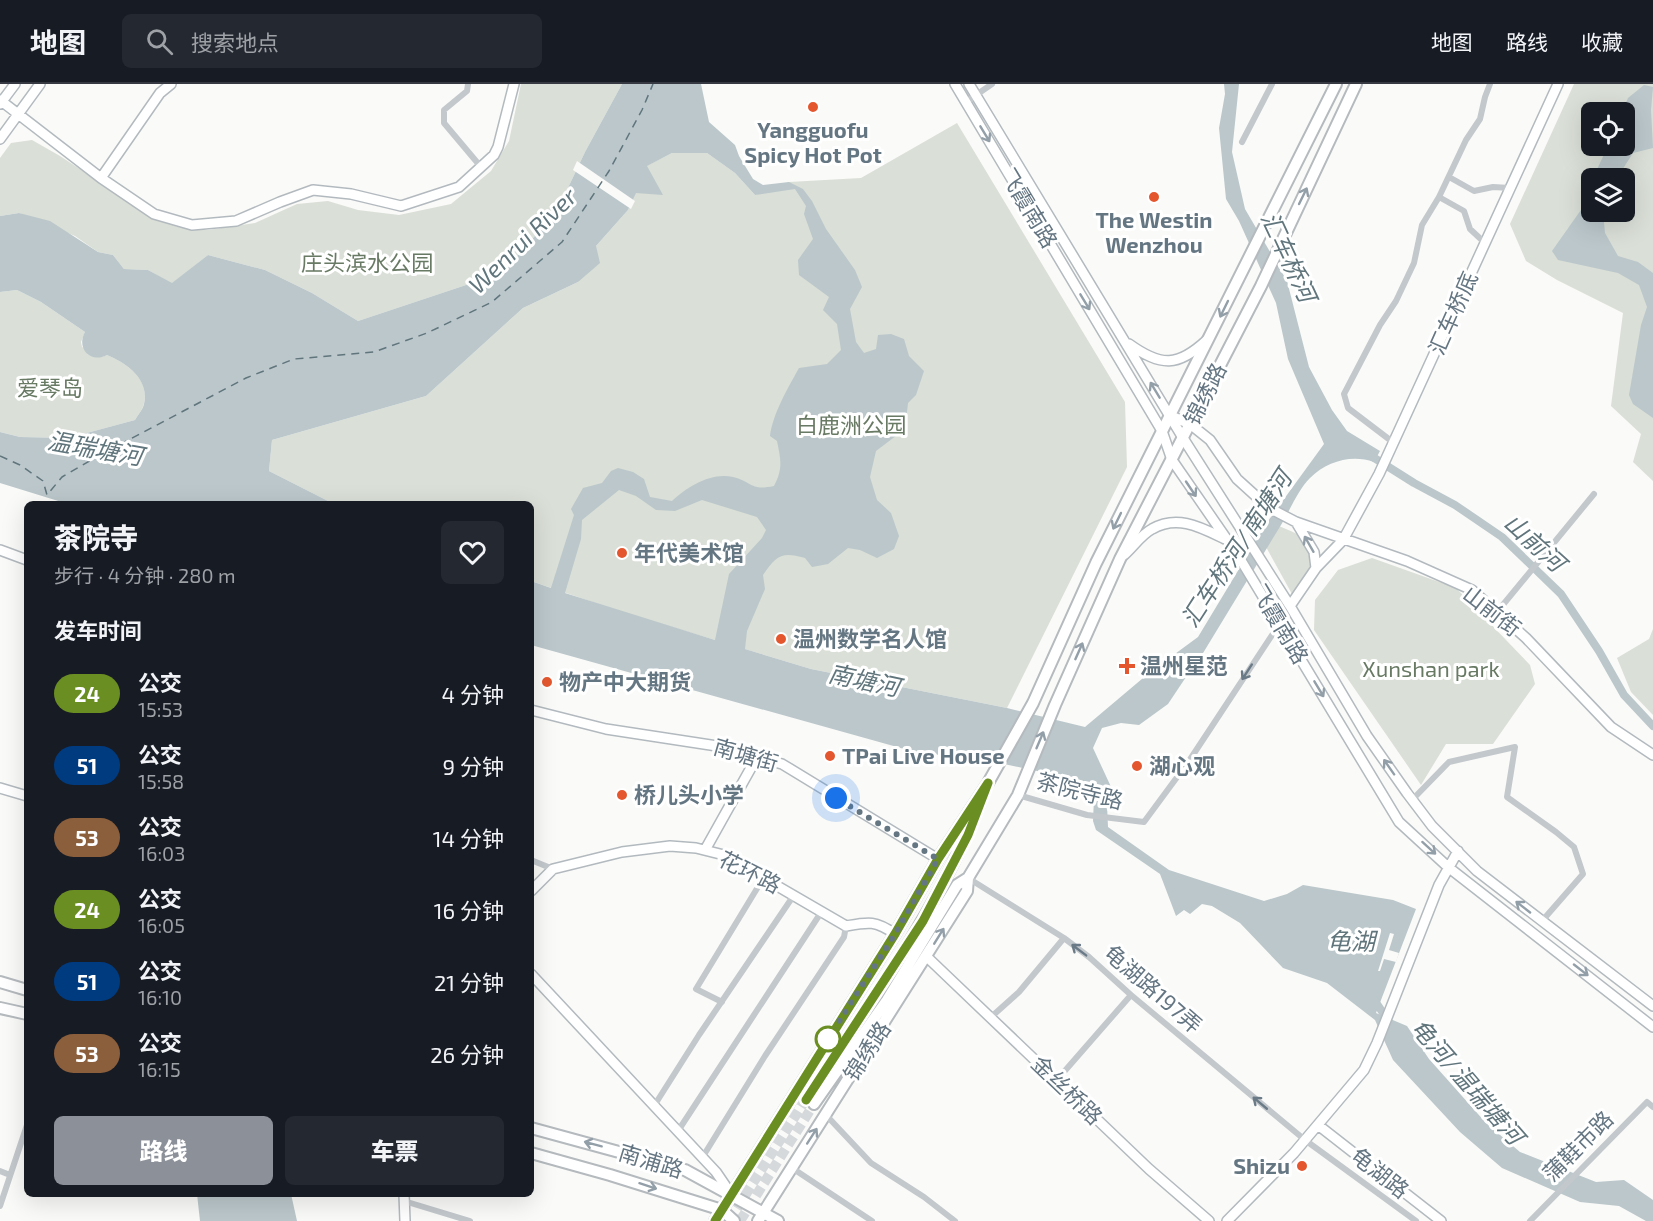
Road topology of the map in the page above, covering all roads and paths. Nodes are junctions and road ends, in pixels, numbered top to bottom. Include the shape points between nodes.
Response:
1 (15, 84) edge
2 (40, 84) edge
3 (171, 84) edge
4 (468, 84) edge
5 (514, 84) edge
6 (955, 84) edge
7 (969, 84) edge
8 (992, 84) edge
9 (1272, 84) edge
10 (1336, 84) edge
11 (1356, 84) edge
12 (1490, 84) edge
13 (1558, 84) edge
14 (976, 95) junction
15 (1, 102) edge
16 (966, 102) junction
17 (17, 114) junction
18 (0, 139) edge
19 (1242, 142) dead end
20 (481, 167) junction
21 (1449, 177) junction
22 (101, 178) junction
23 (1510, 188) junction
24 (1439, 197) junction
25 (1485, 243) junction
26 (1210, 336) junction
27 (1125, 341) junction
28 (1171, 416) junction
29 (1190, 424) junction
30 (1162, 431) junction
31 (1183, 438) junction
32 (1392, 446) junction
33 (1172, 460) junction
34 (1594, 494) dead end
35 (1294, 522) junction
36 (1225, 539) junction
37 (1342, 540) junction
38 (0, 550) edge
39 (24, 559) edge
40 (1120, 559) junction
41 (1316, 568) junction
42 (1290, 606) junction
43 (1497, 612) junction
44 (1280, 623) junction
45 (534, 711) edge
46 (1653, 755) edge
47 (757, 757) junction
48 (988, 783) junction
49 (0, 788) edge
50 (24, 795) edge
51 (1018, 795) junction
52 (1412, 800) junction
53 (705, 850) junction
54 (1458, 851) junction
55 (938, 859) junction
56 (534, 861) edge
57 (1448, 867) junction
58 (553, 869) junction
59 (764, 877) junction
60 (968, 878) junction
61 (534, 888) edge
62 (795, 895) junction
63 (822, 911) junction
64 (1542, 921) junction
65 (846, 926) junction
66 (895, 934) junction
67 (1064, 938) junction
68 (927, 957) junction
69 (534, 977) edge
70 (0, 982) edge
71 (24, 989) edge
72 (1131, 995) junction
73 (722, 1002) junction
74 (1653, 1006) edge
75 (0, 1008) edge
76 (24, 1013) edge
77 (990, 1018) junction
78 (1653, 1027) edge
79 (1056, 1081) junction
80 (654, 1106) junction
81 (1653, 1107) edge
82 (826, 1115) junction
83 (1318, 1125) junction
84 (534, 1129) edge
85 (678, 1131) junction
86 (24, 1134) edge
87 (1305, 1140) junction
88 (534, 1154) edge
89 (702, 1158) junction
90 (792, 1168) junction
91 (0, 1171) edge
92 (10, 1175) junction
93 (731, 1194) junction
94 (404, 1198) edge
95 (0, 1206) edge
96 (722, 1210) junction
97 (761, 1217) edge
98 (405, 1221) edge
99 (470, 1221) edge
100 (715, 1221) edge
101 (734, 1221) edge
102 (778, 1221) edge
103 (872, 1221) edge
104 (955, 1221) edge
105 (1209, 1221) edge
106 (1227, 1221) edge
107 (1416, 1221) edge
108 (1441, 1221) edge
109 (1530, 1221) edge

1 - 15 street
2 - 17 street
3 - 22 street via 160,93
4 - 20 street via 467,91 444,110 444,123
5 - 20 street via 498,147
6 - 16 street, 飞霞南路
7 - 14 street, 飞霞南路
8 - 14 street
9 - 19 street
10 -> 26 main road, 锦绣路
29 -> 11 main road, 锦绣路 via 1261,286
12 - 21 street via 1480,119
13 - 23 street, 汇车桥底
14 - 16 street
14 - 27 street, 飞霞南路
15 - 17 street
16 -> 30 street, 飞霞南路
17 - 18 street
17 - 22 street
20 - 22 street via 459,187 401,206 313,190 236,221 192,225 154,214
21 - 23 street via 1474,191
21 - 24 street
23 - 25 street, 汇车桥底
24 - 25 street via 1464,211 1470,230
24 - 32 street via 1422,225 1414,263 1396,301 1344,394 1348,408
25 - 32 street, 汇车桥底
26 - 27 street via 1191,355 1171,361 1148,356
26 - 28 main road, 锦绣路
28 -> 27 street, 飞霞南路
28 - 29 street, 山前街
28 - 30 main road, 锦绣路
28 - 31 street, 飞霞南路
29 - 31 main road, 锦绣路
29 - 35 street, 山前街 via 1216,446 1237,479 1269,508
30 - 33 street, 飞霞南路
30 -> 48 main road, 锦绣路 via 1096,563 1033,703
31 - 33 main road, 锦绣路
31 - 42 street, 飞霞南路
32 - 37 street, 汇车桥底
33 -> 36 street, 飞霞南路
33 - 40 main road, 锦绣路
34 - 43 street
35 - 37 street, 山前街
41 -> 35 street via 1314,552
36 - 40 street via 1194,524 1175,522 1152,529
36 - 44 street, 飞霞南路
37 - 41 street, 汇车桥底
37 - 43 street, 山前街 via 1407,561 1472,590
38 - 39 street
51 -> 40 main road, 锦绣路
41 - 42 street, 汇车桥底
52 -> 42 street, 飞霞南路 via 1367,736
43 - 46 street, 山前街 via 1611,727
44 -> 51 street, 茶院寺路 via 1144,822 1087,815
44 -> 57 street, 飞霞南路 via 1399,822
45 - 47 street, 南塘街 via 606,729 717,746
47 - 53 street
47 - 55 street, 南塘街 via 782,764
48 - 55 main road, 锦绣路
48 - 60 main road, 锦绣路 via 968,835 923,921 810,1102 887,1000 957,885
49 - 50 street
51 - 60 main road, 锦绣路
52 - 54 street, 飞霞南路
52 - 64 street via 1449,762 1515,747 1507,797 1574,847 1583,874
53 - 58 street, 花环路 via 670,846 622,852
53 - 59 street, 花环路 via 724,855
54 - 57 street
64 -> 54 street, 飞霞南路 via 1477,871
55 - 66 main road, 锦绣路
56 - 58 street
57 -> 78 street, 飞霞南路
57 - 83 street via 1364,1070
58 - 61 street
59 - 62 street, 花环路
59 - 73 street via 696,988
60 - 67 street, 龟湖路197弄
68 -> 60 main road, 锦绣路 via 967,891
62 - 63 street, 花环路
62 - 73 street
63 - 65 street, 花环路
63 - 85 street
64 - 74 street, 飞霞南路
65 - 66 street via 869,921
65 - 89 street via 844,937
66 - 93 main road, 锦绣路
72 -> 67 street, 龟湖路197弄
67 - 77 street via 1019,992
68 - 77 street, 金丝桥路
68 - 82 main road, 锦绣路
69 - 80 street
70 - 71 main road
72 - 79 street
87 -> 72 street, 龟湖路197弄
73 - 80 street
75 - 76 main road
77 - 79 street, 金丝桥路
79 - 105 street, 金丝桥路
80 - 85 street
81 - 109 street, 蒲鞋市路 via 1647,1102
90 -> 82 main road, 锦绣路
82 - 104 street via 871,1163
83 - 87 street
83 - 108 street, 龟湖路
93 -> 84 main road, 南浦路 via 685,1170
85 - 89 street
86 - 92 street
87 - 106 street
87 - 107 street, 龟湖路197弄
88 -> 96 main road, 南浦路
89 - 93 street
90 - 97 main road, 锦绣路
90 - 103 street
91 - 92 street
92 - 95 street
93 - 96 main road, 锦绣路
93 - 97 main road, 南浦路
94 - 98 street
94 - 99 street
96 - 100 main road, 锦绣路
96 - 101 main road, 南浦路
97 - 102 main road, 南浦路

